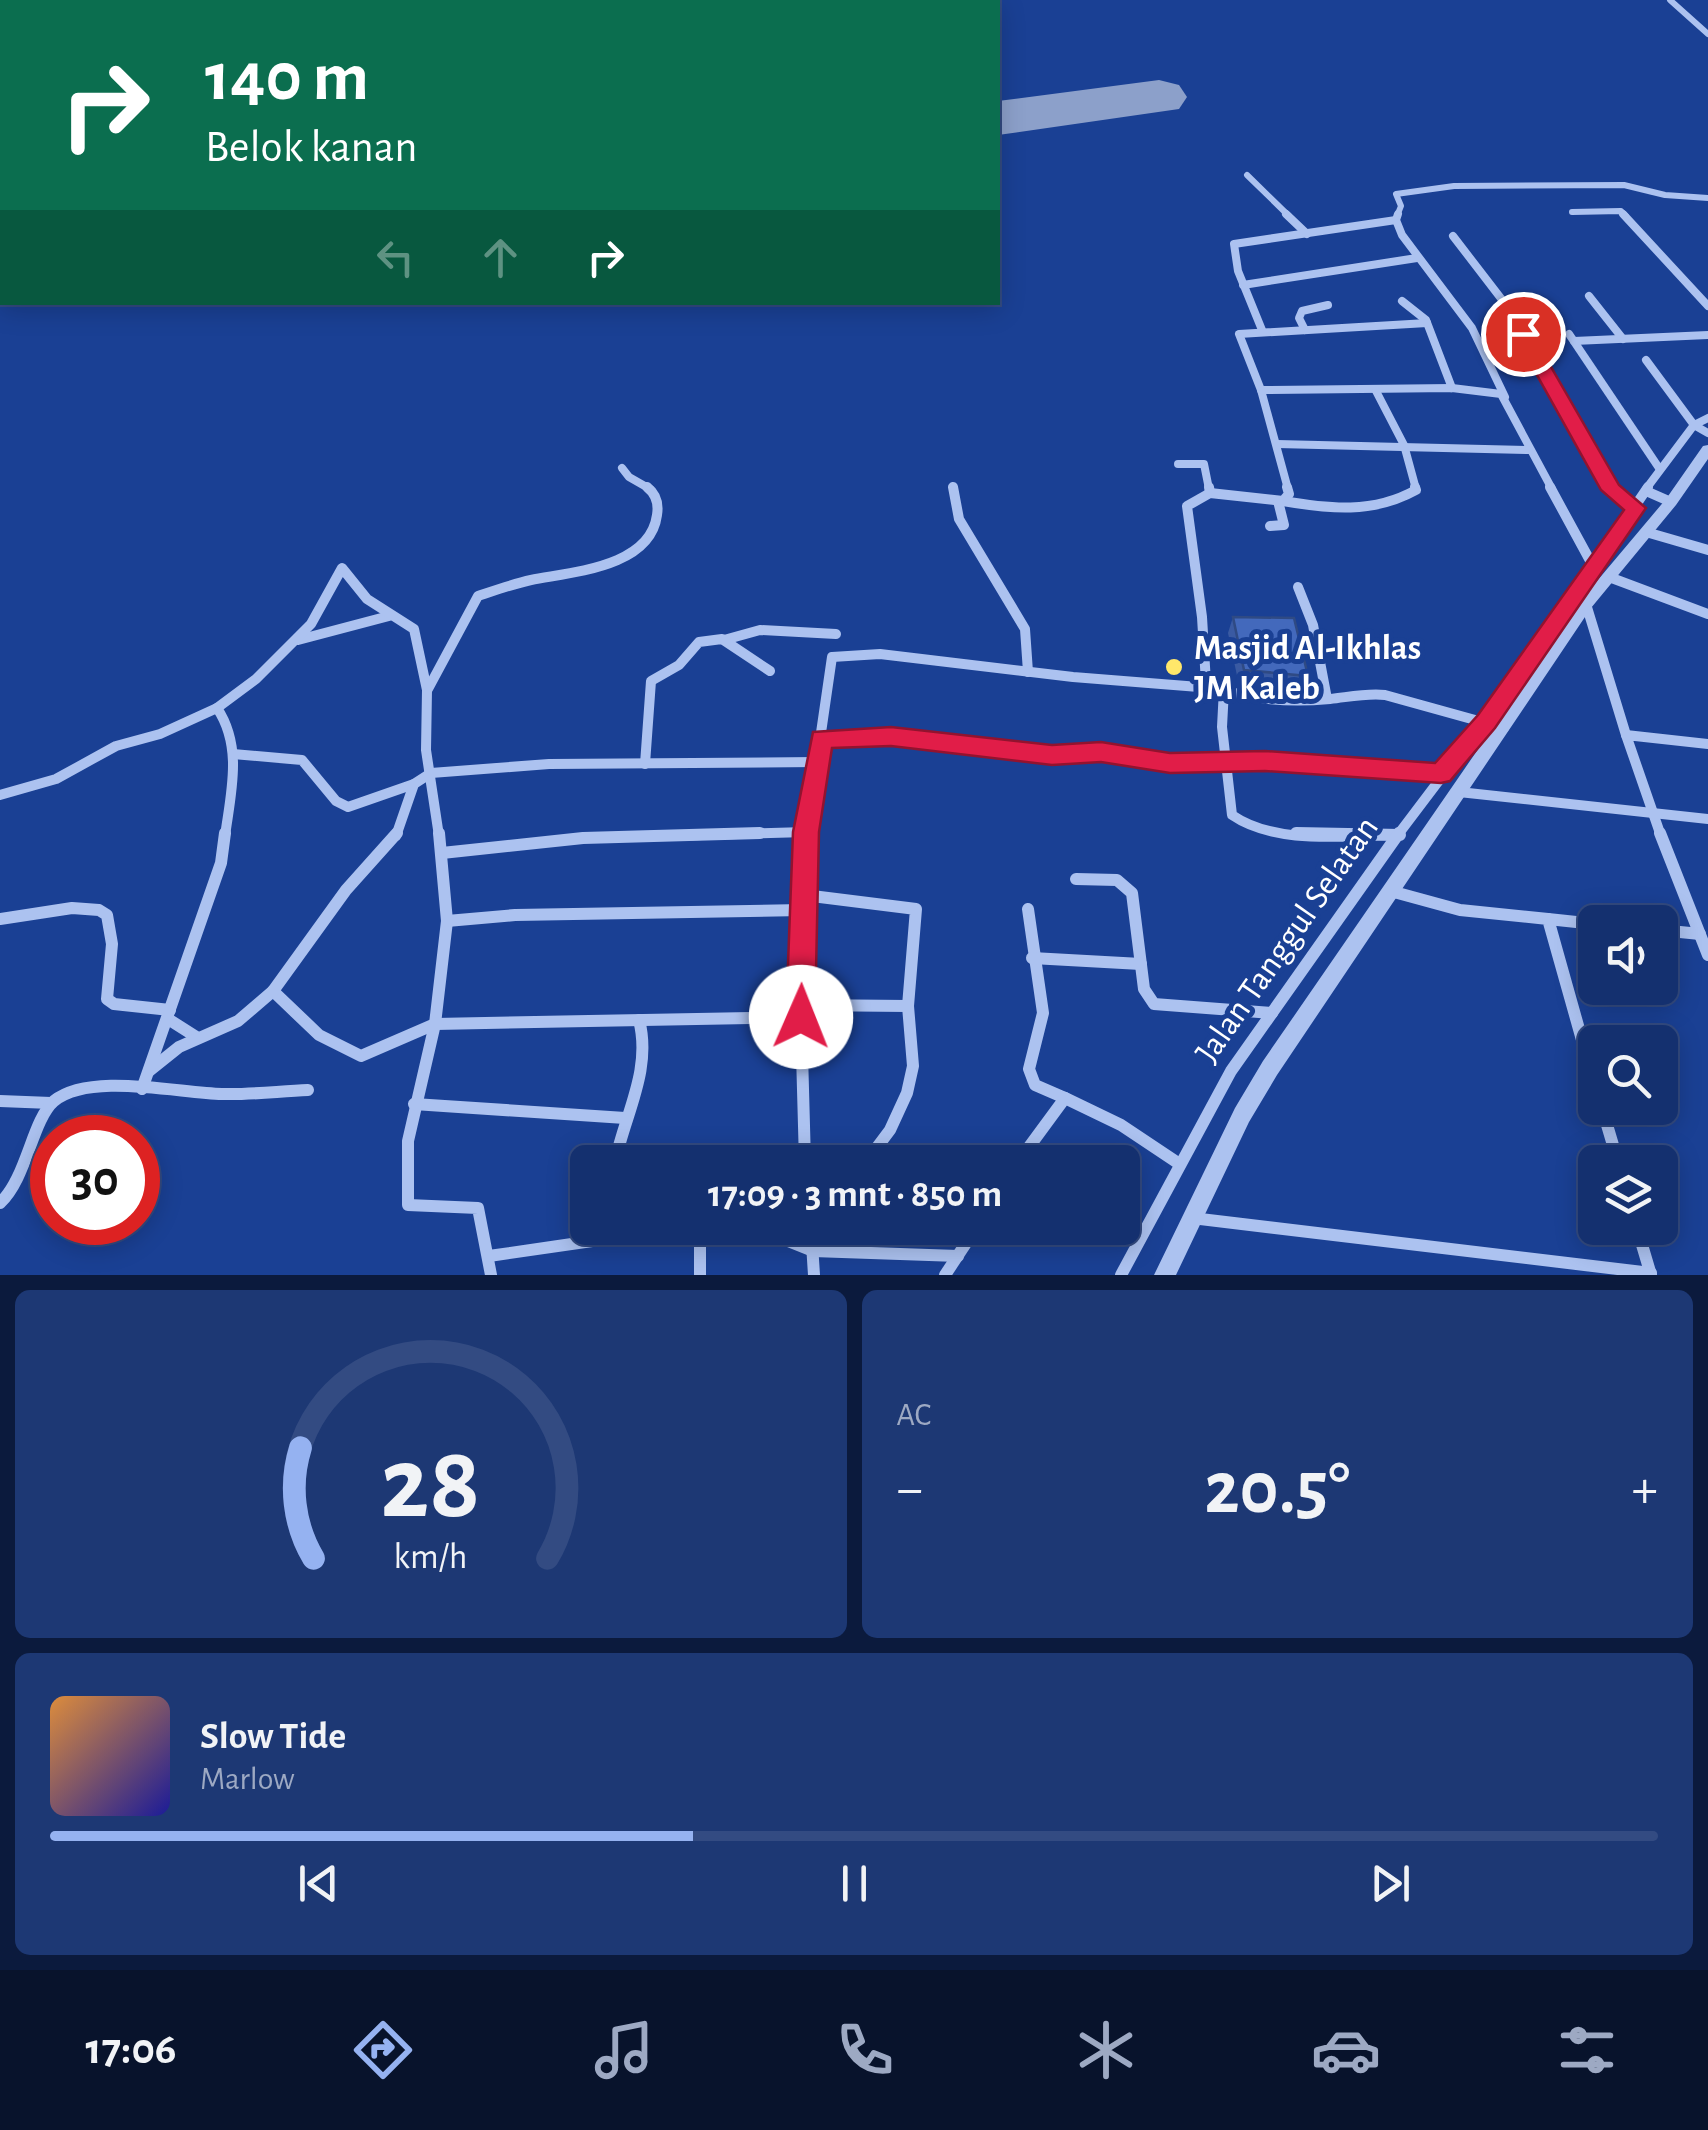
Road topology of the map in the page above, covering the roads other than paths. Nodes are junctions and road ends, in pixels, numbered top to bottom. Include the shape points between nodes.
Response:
1 (1670, 0) edge
2 (1708, 34) edge
3 (1246, 174) dead end
4 (1708, 198) edge
5 (1572, 212) dead end
6 (1396, 220) junction
7 (1307, 234) junction
8 (1453, 236) dead end
9 (1417, 258) junction
10 (1243, 285) junction
11 (1589, 296) dead end
12 (1402, 301) dead end
13 (1328, 305) dead end
14 (1708, 306) edge
15 (1427, 324) junction
16 (1262, 330) junction
17 (1304, 330) junction
18 (1708, 335) edge
19 (1622, 340) junction
20 (1646, 360) dead end
21 (1452, 388) junction
22 (1261, 390) junction
23 (1376, 392) junction
24 (1505, 397) junction
25 (1708, 418) edge
26 (1694, 425) junction
27 (1708, 433) edge
28 (1277, 444) junction
29 (1404, 446) junction
30 (1708, 449) edge
31 (1529, 450) junction
32 (1178, 464) dead end
33 (622, 468) dead end
34 (1660, 468) junction
35 (953, 486) dead end
36 (1646, 491) junction
37 (1210, 493) junction
38 (1281, 501) junction
39 (1671, 502) junction
40 (1636, 508) junction
41 (1270, 526) dead end
42 (1646, 532) junction
43 (1708, 550) edge
44 (1602, 562) junction
45 (1298, 586) dead end
46 (1586, 604) junction
47 (1708, 614) edge
48 (389, 616) junction
49 (836, 634) dead end
50 (724, 640) junction
51 (294, 642) junction
52 (770, 671) dead end
53 (1028, 672) junction
54 (1224, 689) junction
55 (427, 690) junction
56 (1327, 699) junction
57 (217, 708) junction
58 (1495, 725) junction
59 (1626, 736) junction
60 (821, 738) junction
61 (1708, 744) edge
62 (232, 754) junction
63 (1228, 760) junction
64 (818, 762) junction
65 (645, 764) junction
66 (430, 773) junction
67 (1441, 774) junction
68 (414, 784) junction
69 (1460, 792) junction
70 (0, 796) edge
71 (1652, 814) junction
72 (1708, 819) edge
73 (806, 832) junction
74 (1400, 835) junction
75 (442, 853) junction
76 (1076, 879) dead end
77 (1394, 892) junction
78 (804, 895) junction
79 (1028, 909) dead end
80 (803, 910) junction
81 (0, 919) edge
82 (1548, 919) junction
83 (447, 921) junction
84 (1578, 922) edge
85 (1678, 932) edge
86 (1700, 934) junction
87 (1708, 954) edge
88 (1032, 958) junction
89 (1140, 964) junction
90 (273, 991) junction
91 (908, 1006) junction
92 (801, 1011) junction
93 (1272, 1013) junction
94 (169, 1014) junction
95 (638, 1020) junction
96 (435, 1024) junction
97 (1578, 1026) edge
98 (198, 1038) junction
99 (149, 1072) junction
100 (142, 1089) junction
101 (308, 1090) dead end
102 (1065, 1098) junction
103 (0, 1101) edge
104 (51, 1103) junction
105 (414, 1104) junction
106 (624, 1118) junction
107 (618, 1145) edge
108 (805, 1145) edge
109 (879, 1145) edge
110 (1030, 1145) edge
111 (1178, 1163) junction
112 (0, 1203) edge
113 (1192, 1218) junction
114 (570, 1240) edge
115 (700, 1245) edge
116 (796, 1245) edge
117 (812, 1245) edge
118 (965, 1245) edge
119 (1643, 1245) edge
120 (813, 1252) junction
121 (489, 1256) junction
122 (958, 1256) junction
123 (1651, 1274) edge
124 (491, 1275) edge
125 (700, 1275) edge
126 (814, 1275) edge
127 (945, 1275) edge
128 (1122, 1275) edge
129 (1165, 1275) edge

1 - 2 street
3 - 7 street
4 - 6 street via 1632,186 1454,186 1396,194
5 - 14 street via 1621,211
6 - 7 street
6 - 9 street
7 - 10 street via 1234,244
8 - 40 street via 1503,301 1612,490
9 - 10 street
9 - 24 street via 1472,328
10 - 16 street
11 - 19 street
12 - 15 street
13 - 17 street via 1302,311
15 - 17 street
15 - 21 street
16 - 17 street
16 - 22 street via 1238,336
18 - 19 street
19 - 34 street via 1572,338
20 - 26 street
21 - 23 street
21 - 24 street
22 - 23 street
22 - 28 street
23 - 29 street
24 - 31 street
25 - 26 street, Jalan Tanggul Selatan
26 - 27 street
26 - 34 street, Jalan Tanggul Selatan
28 - 29 street
28 - 38 street via 1289,487
29 - 31 street
29 - 38 street via 1417,485 1403,500 1376,508
30 - 39 street, Jalan Tanggul Selatan
31 - 44 street
32 - 37 street via 1204,464
33 - 55 street via 656,497 650,538 570,576 478,596
34 - 36 street, Jalan Tanggul Selatan
35 - 53 street via 959,518 1025,629
36 - 39 street
36 - 40 street, Jalan Tanggul Selatan
37 - 38 street
37 - 54 street via 1186,511 1206,683
38 - 41 street via 1284,524
39 - 42 street, Jalan Tanggul Selatan
40 - 44 street, Jalan Tanggul Selatan
42 - 43 street
42 - 44 street, Jalan Tanggul Selatan
44 - 46 street, Jalan Tanggul Selatan
44 - 47 street
44 - 58 street, Jalan Tanggul Selatan
45 - 56 street
46 - 58 street, Jalan Tanggul Selatan
46 - 59 street
48 - 51 street
48 - 51 street via 342,568
48 - 55 street via 414,629
49 - 50 street via 760,630
50 - 52 street
50 - 65 street via 699,642 652,680
51 - 57 street
53 - 54 street
53 - 60 street via 880,654 832,657
54 - 56 street via 1236,697
54 - 63 street
55 - 66 street
56 - 58 street via 1386,695
57 - 62 street via 230,728
57 - 70 street
58 - 67 street, Jalan Tanggul Selatan
58 - 69 street, Jalan Tanggul Selatan
59 - 61 street
59 - 71 street
60 - 63 street via 891,736 1170,763
60 - 64 street
62 - 68 street via 302,760 348,806
62 - 94 street via 221,863
63 - 67 street
63 - 74 street via 1232,814 1250,828
64 - 65 street
64 - 73 street
65 - 66 street
66 - 68 street
66 - 75 street
67 - 74 street, Jalan Tanggul Selatan
68 - 90 street via 396,837 346,890
69 - 71 street
69 - 77 street, Jalan Tanggul Selatan
71 - 72 street
71 - 86 street
73 - 75 street via 583,838
73 - 78 street
74 - 93 street, Jalan Tanggul Selatan
75 - 83 street
76 - 89 street via 1112,879 1129,889
77 - 82 street via 1460,910
77 - 113 street, Jalan Tanggul Selatan via 1270,1068
78 - 80 street
78 - 91 street via 915,908
79 - 88 street
80 - 83 street
80 - 92 street
81 - 94 street via 48,909 104,912 113,947 107,999
82 - 84 street
82 - 97 street
83 - 96 street
85 - 86 street
86 - 87 street
88 - 89 street
88 - 102 street via 1043,1012 1030,1078
89 - 93 street via 1154,1004
90 - 96 street via 319,1035 361,1056
90 - 98 street via 238,1022
91 - 92 street
91 - 109 street via 913,1066 907,1094
92 - 95 street
92 - 108 street
93 - 111 street, Jalan Tanggul Selatan
94 - 98 street
94 - 99 street
95 - 96 street
95 - 106 street via 646,1060
96 - 105 street
98 - 99 street
99 - 100 street
100 - 101 street
100 - 104 street via 84,1086
102 - 110 street
102 - 111 street
103 - 104 street
104 - 112 street via 12,1192
105 - 106 street
105 - 121 street via 408,1205 478,1208
106 - 107 street
111 - 128 street, Jalan Tanggul Selatan
113 - 123 street
113 - 129 street, Jalan Tanggul Selatan
114 - 121 street
115 - 125 street
116 - 120 street
117 - 120 street
118 - 122 street
119 - 123 street
120 - 122 street
120 - 126 street
121 - 124 street
122 - 127 street

